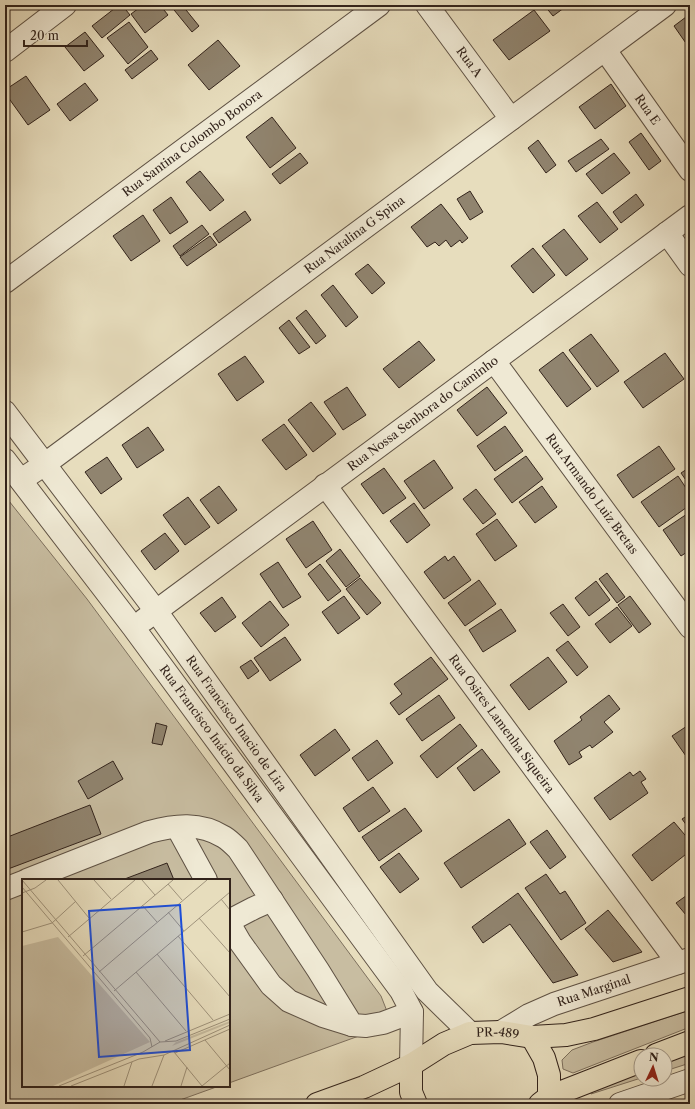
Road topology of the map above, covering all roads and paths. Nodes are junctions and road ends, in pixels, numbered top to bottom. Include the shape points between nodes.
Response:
1 (64, 5) edge
2 (379, 5) edge
3 (427, 5) edge
4 (665, 5) edge
5 (605, 50) junction
6 (5, 51) edge
7 (511, 119) junction
8 (690, 170) edge
9 (690, 216) edge
10 (667, 233) junction
11 (690, 265) edge
12 (5, 282) edge
13 (494, 361) junction
14 (5, 412) edge
15 (5, 460) edge
16 (45, 464) junction
17 (21, 480) junction
18 (325, 486) junction
19 (156, 612) junction
20 (690, 627) edge
21 (133, 628) junction
22 (177, 827) junction
23 (30, 879) edge
24 (205, 879) edge
25 (22, 882) edge
26 (5, 889) edge
27 (272, 900) junction
28 (230, 921) edge
29 (230, 924) edge
30 (684, 961) edge
31 (690, 998) edge
32 (412, 1012) junction
33 (352, 1025) junction
34 (501, 1032) junction
35 (470, 1033) junction
36 (532, 1037) junction
37 (690, 1042) edge
38 (673, 1048) edge
39 (411, 1065) junction
40 (633, 1065) edge
41 (690, 1080) edge
42 (549, 1102) edge
43 (317, 1104) edge
44 (416, 1104) edge
45 (620, 1104) edge

1 - 6 street
2 - 12 street, Rua Santina Colombo Bonora
3 - 7 street, Rua A
4 - 5 street, Rua Natalina G Spina
5 - 7 street, Rua Natalina G Spina
5 - 8 street, Rua E
7 - 16 street, Rua Natalina G Spina
9 - 10 street, Rua Nossa Senhora do Caminho
10 - 11 street
10 - 13 street, Rua Nossa Senhora do Caminho
13 - 18 street, Rua Nossa Senhora do Caminho
13 - 20 street, Rua Armando Luiz Bretas
14 - 16 street, Rua Francisco Inacio de Lira
15 - 17 street, Rua Francisco Inácio da Silva
16 - 17 street, Rua Natalina G Spina
16 - 19 street, Rua Francisco Inacio de Lira
17 - 21 street, Rua Francisco Inácio da Silva
18 - 19 street, Rua Nossa Senhora do Caminho
18 - 30 street, Rua Osires Lamenha Siqueira
19 - 21 street, Rua Nossa Senhora do Caminho
19 - 35 street, Rua Francisco Inacio de Lira via 427,991
21 - 32 street, Rua Francisco Inácio da Silva via 401,991
22 - 23 street via 149,832
22 - 24 street
22 - 27 street via 195,826 225,838 238,849
25 - 26 street
27 - 28 street
27 - 33 street
29 - 33 street via 271,985 289,1001
30 - 34 street, Rua Marginal via 554,1004
31 - 36 main road, PR-489 / PR-489 via 594,1029 566,1035
32 - 33 street via 377,1024
32 - 39 street
34 - 35 main road, PR-489 / PR-489
34 - 36 main road, PR-489 / PR-489
35 - 39 main road, PR-489 / PR-489 via 444,1044
36 - 42 main road via 544,1058 549,1075
37 - 38 main road
39 - 43 main road, PR-489 / PR-489 via 364,1087
39 - 44 main road via 412,1092
40 - 42 main road
41 - 45 street

